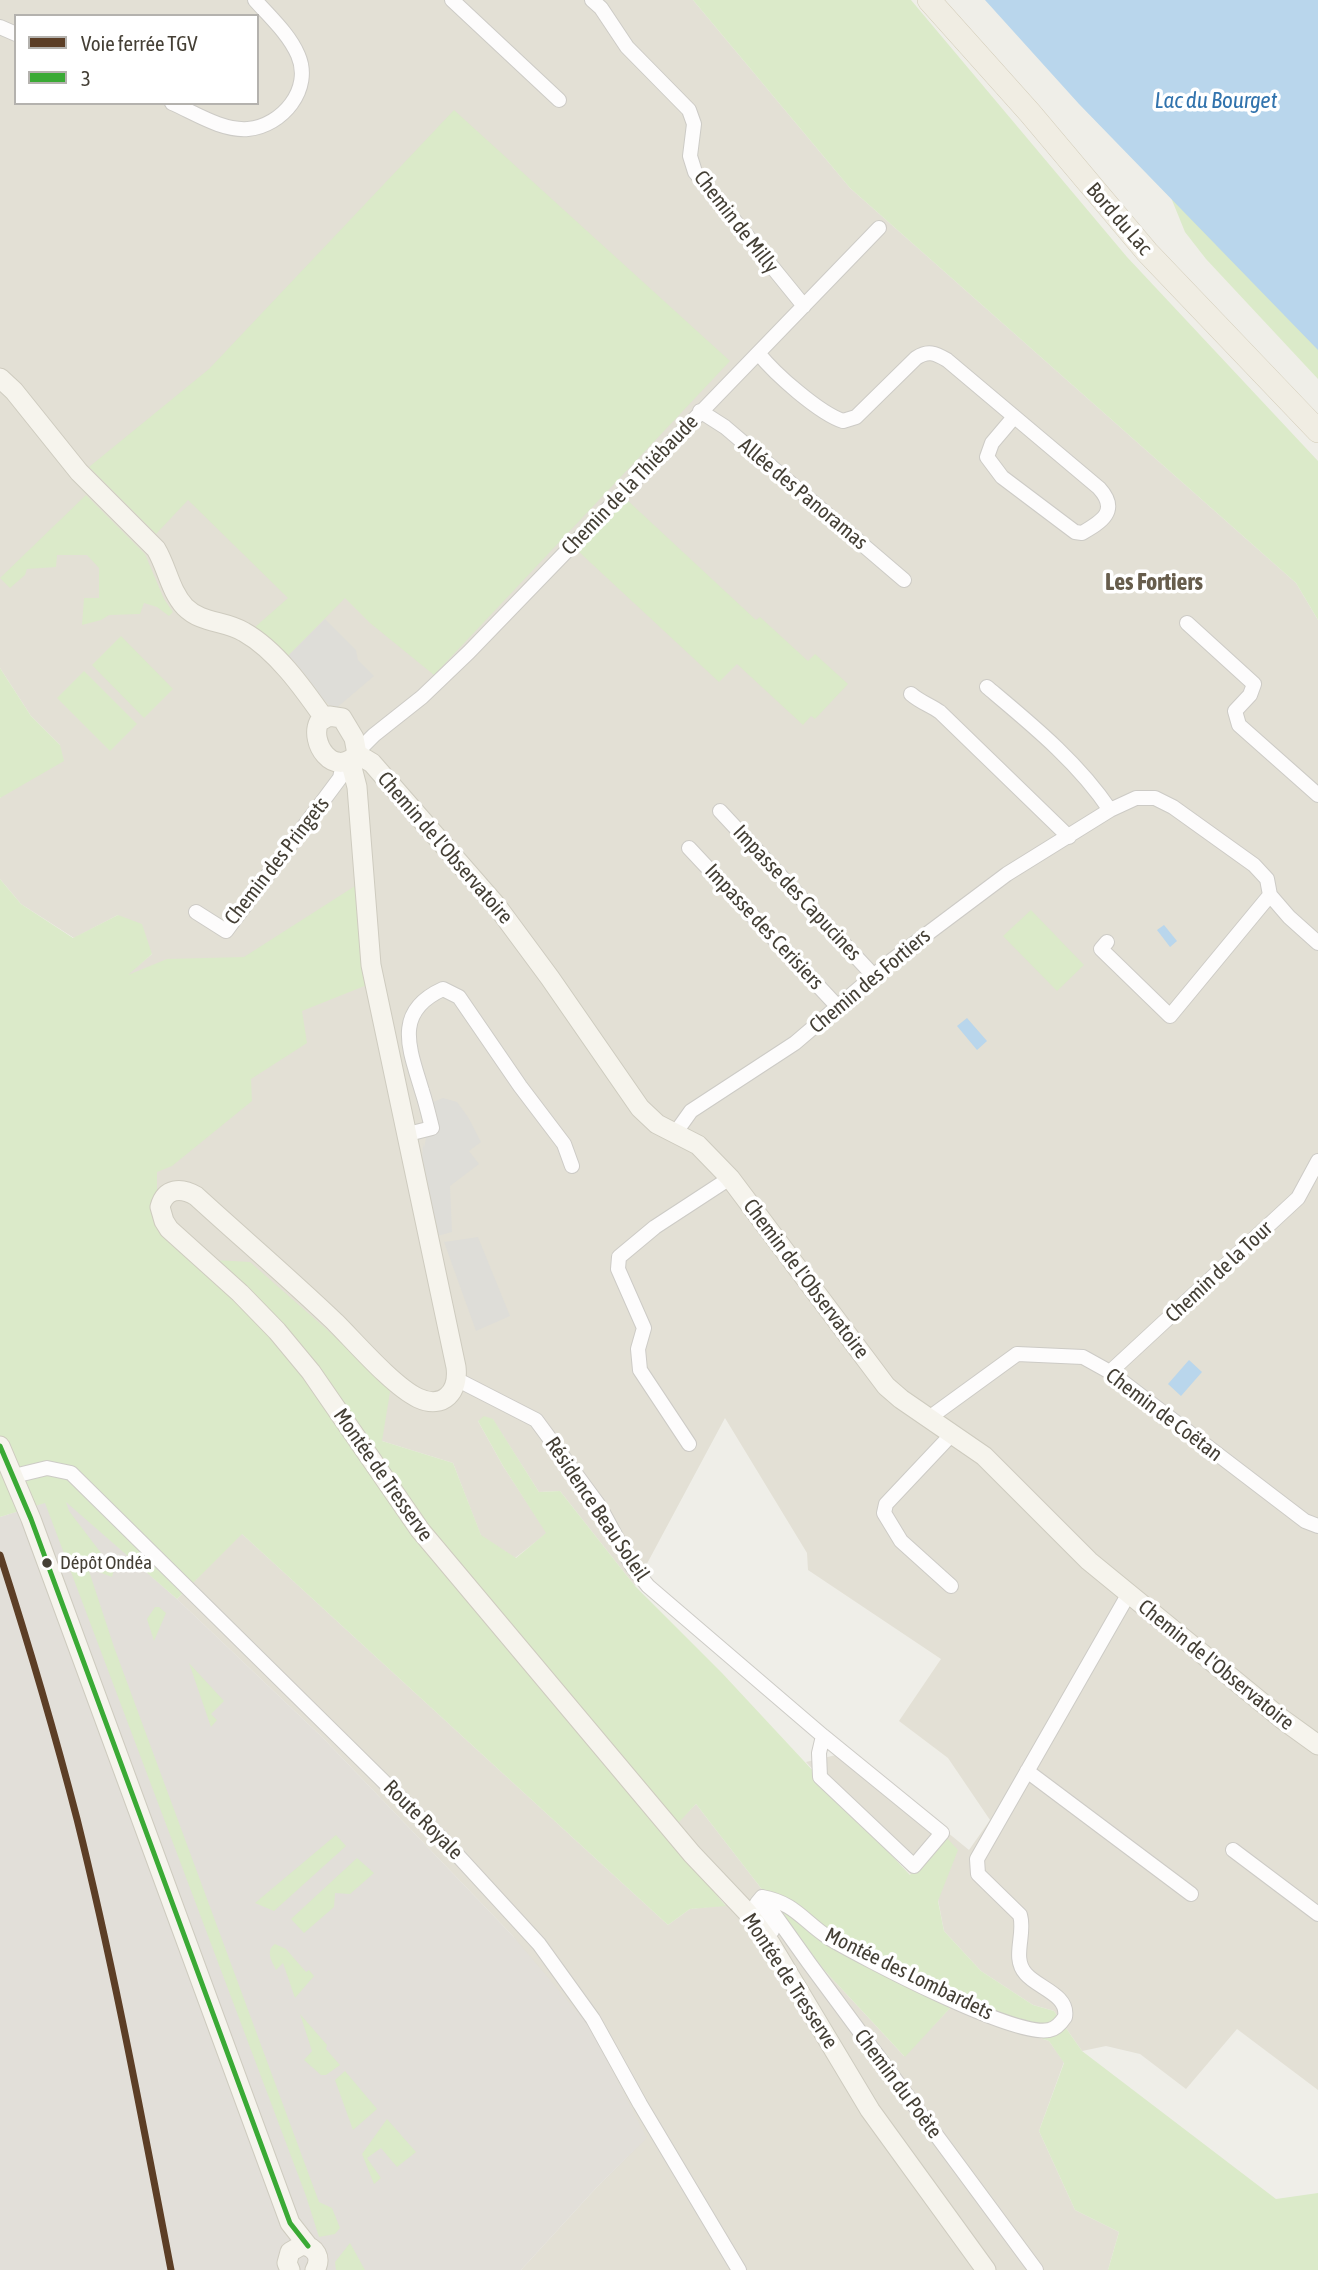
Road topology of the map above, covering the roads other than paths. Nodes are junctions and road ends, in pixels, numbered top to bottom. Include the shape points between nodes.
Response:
1 (255, 0) edge
2 (452, 0) edge
3 (592, 0) edge
4 (929, 0) edge
5 (950, 0) edge
6 (559, 100) dead end
7 (177, 105) edge
8 (879, 228) dead end
9 (804, 306) junction
10 (759, 354) junction
11 (0, 378) edge
12 (700, 411) junction
13 (1318, 411) edge
14 (1014, 416) junction
15 (1318, 431) edge
16 (904, 580) dead end
17 (1187, 623) dead end
18 (987, 687) dead end
19 (911, 694) dead end
20 (324, 718) junction
21 (352, 754) junction
22 (1318, 795) edge
23 (1110, 810) junction
24 (720, 811) dead end
25 (1069, 837) junction
26 (689, 848) dead end
27 (1270, 895) junction
28 (196, 912) dead end
29 (1107, 942) dead end
30 (1318, 943) edge
31 (873, 975) junction
32 (838, 1007) junction
33 (676, 1132) junction
34 (408, 1134) junction
35 (1318, 1164) edge
36 (572, 1166) dead end
37 (730, 1178) junction
38 (1110, 1372) junction
39 (457, 1380) junction
40 (929, 1418) junction
41 (952, 1434) junction
42 (689, 1444) dead end
43 (0, 1446) edge
44 (13, 1476) junction
45 (1318, 1526) edge
46 (951, 1586) dead end
47 (1128, 1595) junction
48 (823, 1736) junction
49 (1318, 1745) edge
50 (1027, 1770) junction
51 (1233, 1850) dead end
52 (1191, 1894) dead end
53 (762, 1897) junction
54 (1318, 1914) edge
55 (806, 2003) junction
56 (296, 2256) edge
57 (316, 2269) edge
58 (739, 2270) edge
59 (986, 2270) edge
60 (1036, 2270) edge

1 - 7 street via 299,58 298,92 285,113 247,129 223,125
2 - 6 street
3 - 9 street, Chemin de Milly via 617,36 689,110 694,124 690,156 695,172
4 - 15 main road, Bord du Lac via 1147,252
5 - 13 main road, Bord du Lac via 1157,241
8 - 9 street, Chemin de la Thiébaude
9 - 10 street, Chemin de la Thiébaude
10 - 12 street, Chemin de la Thiébaude
10 - 14 street via 826,413 843,421 856,417 916,358 928,352 947,360
11 - 20 street via 79,472 156,549 187,609 202,619 250,635 300,683
12 - 16 street, Allée des Panoramas via 725,427
12 - 21 street, Chemin de la Thiébaude via 469,652 422,698
14 - 14 street via 1105,495 1109,506 1099,523 1075,532 1002,477 987,457 992,443
17 - 22 street via 1254,684 1235,712 1239,725
18 - 23 street via 1064,755
19 - 25 street via 940,712
20 - 21 street via 342,718
20 - 21 street via 316,729 323,751 332,762
21 - 28 street, Chemin des Pringets via 340,778 226,931
21 - 33 street, Chemin de l'Observatoire via 372,763 482,887 640,1108 657,1124
21 - 34 street via 371,965
23 - 25 street, Chemin des Fortiers
23 - 27 street, Chemin des Fortiers via 1136,797 1155,798 1173,807 1254,865 1267,879
24 - 31 street, Impasse des Capucines
25 - 31 street, Chemin des Fortiers via 1007,874
26 - 32 street, Impasse des Cerisiers
27 - 29 street via 1170,1016 1101,949
27 - 30 street, Chemin des Fortiers
31 - 32 street, Chemin des Fortiers
32 - 33 street, Chemin des Fortiers via 795,1043 691,1111
33 - 37 street, Chemin de l'Observatoire via 698,1145
34 - 36 street via 432,1128 408,1041 409,1024 417,1009 443,989 459,997 565,1144
34 - 39 street
35 - 38 street, Chemin de la Tour via 1298,1198
37 - 40 street, Chemin de l'Observatoire via 872,1369 901,1399
37 - 42 street via 655,1227 619,1257 618,1269 643,1328 640,1370
38 - 40 street, Chemin de Coëtan via 1083,1357 1017,1354
38 - 45 street, Chemin de Coëtan via 1304,1521
39 - 48 street, Résidence Beau Soleil via 536,1420 600,1507 648,1586
39 - 55 street, Montée de Tresserve via 452,1392 441,1400 418,1398 196,1196 172,1190 161,1201 169,1229 232,1285 311,1372 419,1530 692,1854 747,1912
40 - 41 street, Chemin de l'Observatoire
41 - 46 street via 886,1504 884,1513 901,1541
41 - 47 street, Chemin de l'Observatoire via 990,1461
43 - 44 street
44 - 56 street via 290,2223
44 - 58 street, Route Royale via 47,1468 71,1473 488,1886 539,1944 593,2019
47 - 49 street, Chemin de l'Observatoire
47 - 50 street, Montée des Lombardets
48 - 48 street, Résidence Beau Soleil via 942,1833 914,1866 820,1777
50 - 52 street
50 - 53 street, Montée des Lombardets via 978,1854 977,1865 978,1874 1020,1915 1019,1953 1026,1975 1064,2005 1065,2017 1051,2030 972,2010 828,1937 781,1900
51 - 54 street
53 - 55 street via 757,1903 759,1910 814,1998
53 - 60 street, Chemin du Poète
55 - 59 street, Montée de Tresserve via 870,2110
56 - 57 street via 317,2254

